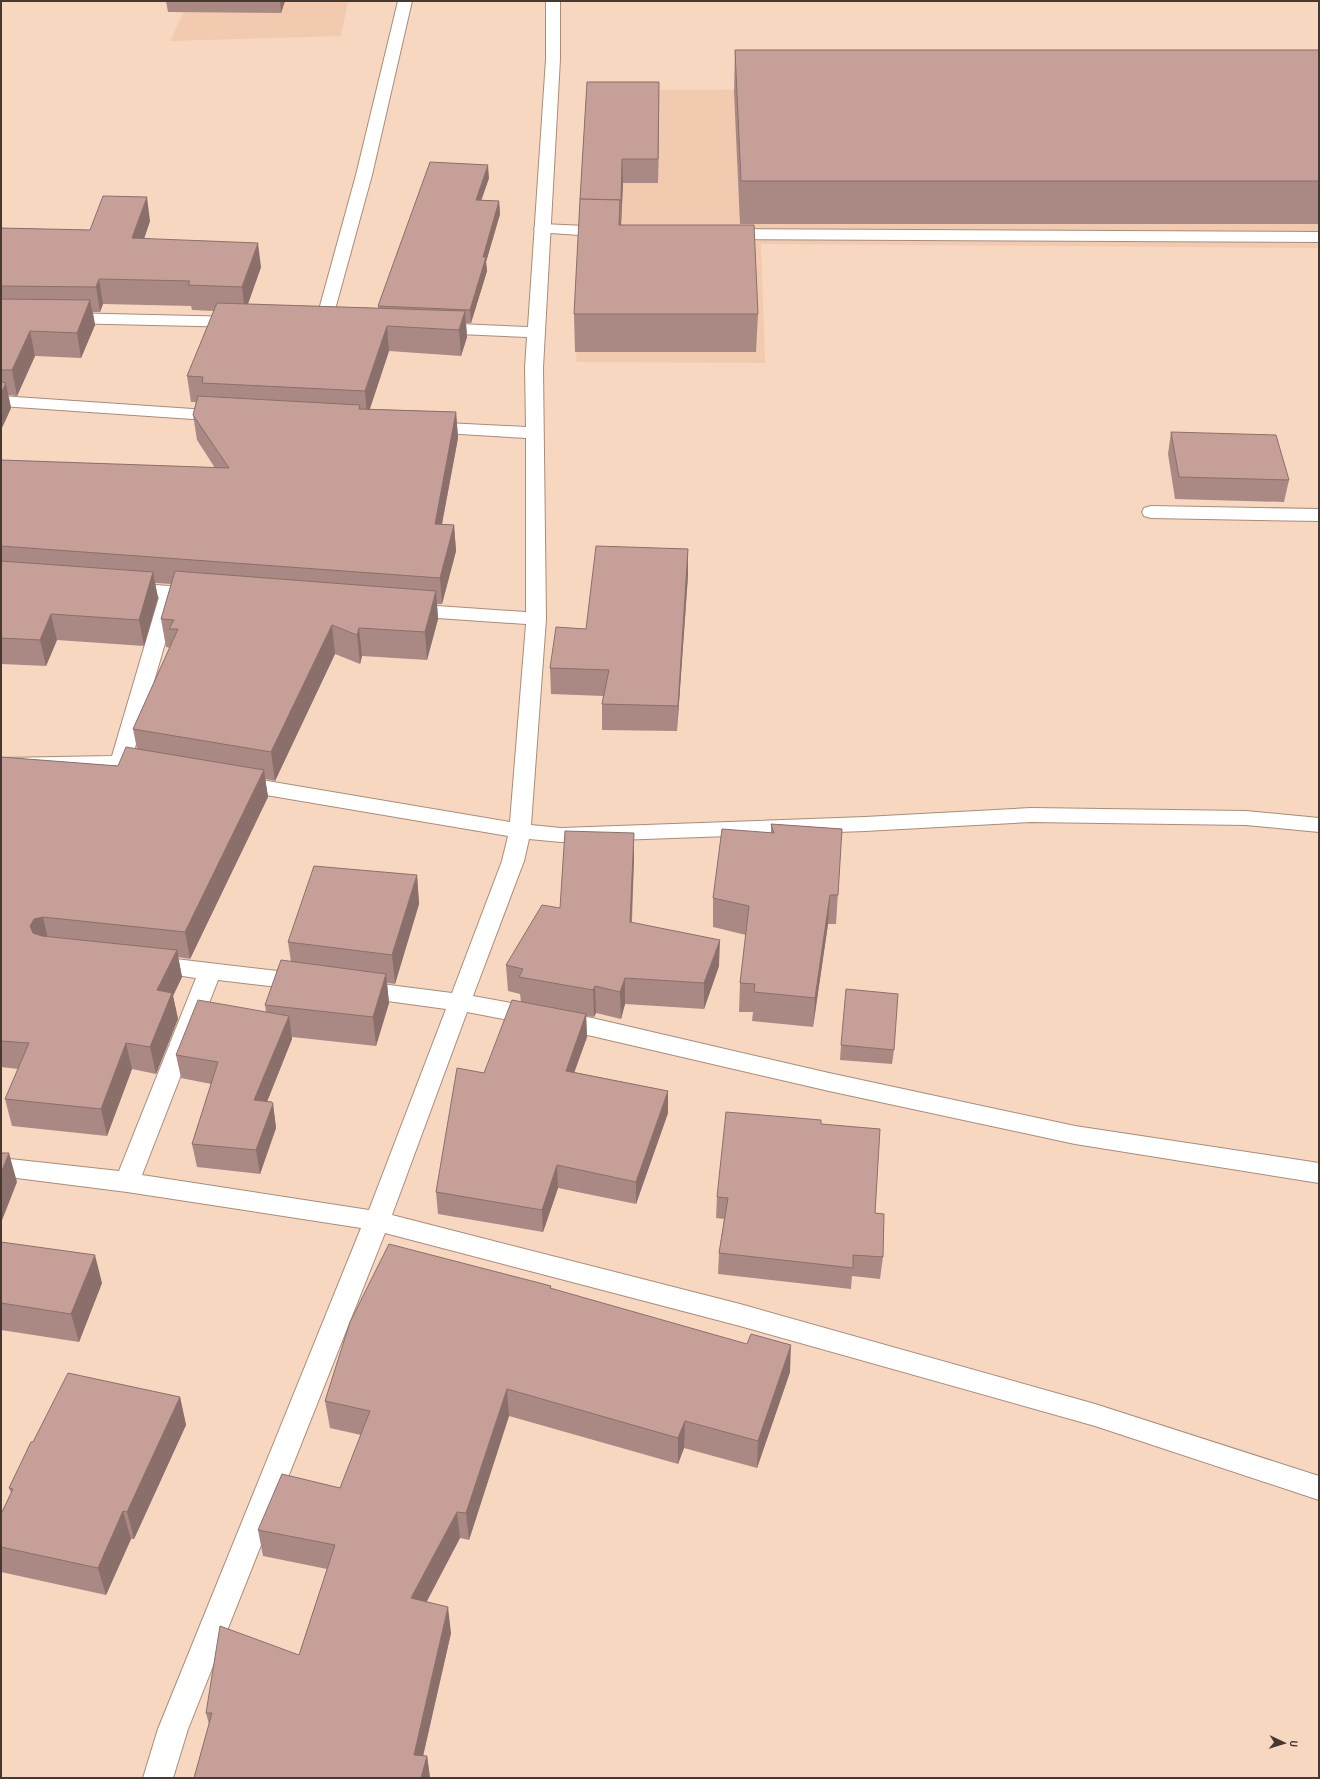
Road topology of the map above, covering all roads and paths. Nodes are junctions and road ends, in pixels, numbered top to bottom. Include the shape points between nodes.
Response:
1 (405, 1) edge
2 (553, 1) edge
3 (542, 228) junction
4 (620, 232) edge
5 (712, 234) edge
6 (1319, 237) edge
7 (48, 318) edge
8 (252, 322) edge
9 (323, 324) edge
10 (417, 328) edge
11 (535, 332) junction
12 (1, 401) edge
13 (235, 417) edge
14 (409, 426) edge
15 (535, 433) junction
16 (1151, 512) dead end
17 (1319, 515) edge
18 (109, 587) edge
19 (171, 592) junction
20 (218, 596) edge
21 (393, 609) edge
22 (536, 619) junction
23 (120, 763) junction
24 (1, 765) edge
25 (167, 771) edge
26 (214, 779) edge
27 (1319, 825) edge
28 (520, 831) junction
29 (133, 962) edge
30 (210, 971) junction
31 (458, 1002) junction
32 (1, 1167) edge
33 (1319, 1173) edge
34 (127, 1182) junction
35 (377, 1221) junction
36 (1319, 1488) edge
37 (158, 1778) edge

1 - 9 street via 349,234
2 - 3 street via 553,59
3 - 4 street
3 - 11 street
5 - 6 street
7 - 8 street
10 - 11 street
11 - 15 street
12 - 13 street
14 - 15 street
15 - 22 street
16 - 17 street
18 - 19 street
19 - 20 street
19 - 23 street
21 - 22 street
22 - 28 street
23 - 24 street
23 - 25 street
26 - 28 street
27 - 28 street via 1239,817 1031,815 865,824 569,834
28 - 31 street via 513,861
29 - 30 street
30 - 31 street
30 - 34 street
31 - 33 street via 592,1027 1076,1135
31 - 35 street
32 - 34 street
34 - 35 street
35 - 36 street via 740,1315 1095,1415
35 - 37 street via 173,1729

